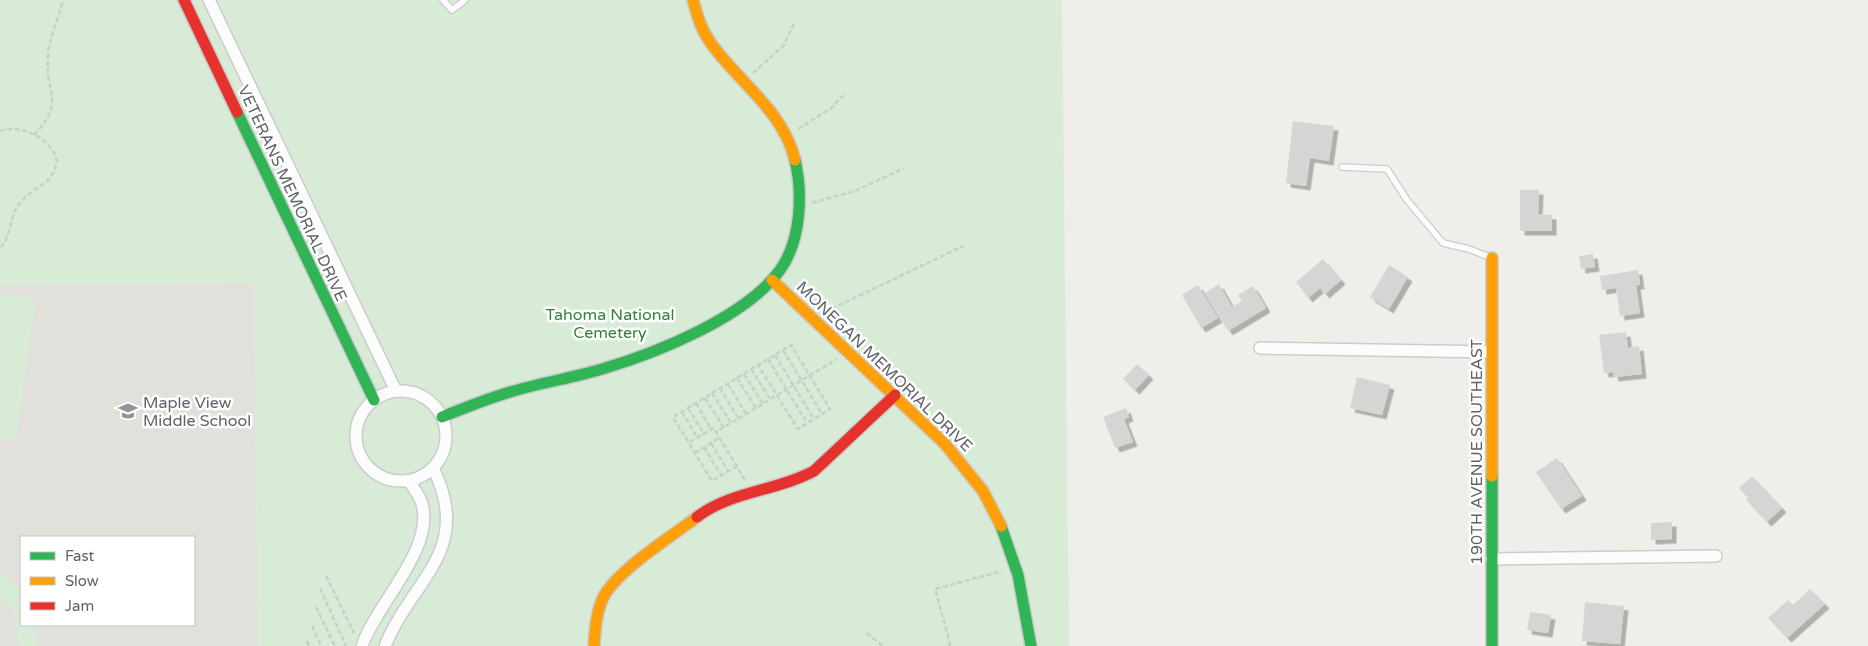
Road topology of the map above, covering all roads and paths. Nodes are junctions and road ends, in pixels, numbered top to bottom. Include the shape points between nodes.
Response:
1 (63, 0) edge
2 (184, 0) edge
3 (209, 0) edge
4 (443, 0) edge
5 (465, 0) edge
6 (692, 0) edge
7 (794, 24) dead end
8 (745, 81) junction
9 (845, 94) dead end
10 (0, 132) edge
11 (34, 135) junction
12 (786, 136) junction
13 (1342, 167) dead end
14 (904, 168) dead end
15 (799, 207) junction
16 (963, 246) dead end
17 (0, 248) edge
18 (1492, 258) joint
19 (772, 280) junction
20 (813, 318) junction
21 (1260, 348) dead end
22 (783, 350) junction
23 (849, 351) junction
24 (1492, 352) junction
25 (775, 355) junction
26 (768, 359) junction
27 (758, 365) junction
28 (751, 369) junction
29 (744, 374) junction
30 (810, 375) junction
31 (737, 378) junction
32 (802, 380) junction
33 (728, 384) junction
34 (794, 385) junction
35 (720, 388) junction
36 (786, 389) junction
37 (396, 391) junction
38 (712, 393) junction
39 (777, 395) junction
40 (895, 395) junction
41 (705, 398) junction
42 (374, 400) junction
43 (770, 400) junction
44 (696, 403) junction
45 (763, 404) junction
46 (688, 408) junction
47 (756, 408) junction
48 (682, 412) junction
49 (746, 414) junction
50 (822, 414) junction
51 (442, 417) junction
52 (738, 419) junction
53 (814, 419) junction
54 (807, 423) junction
55 (731, 424) junction
56 (724, 428) junction
57 (711, 429) junction
58 (716, 432) junction
59 (704, 434) junction
60 (697, 438) junction
61 (720, 438) junction
62 (689, 443) junction
63 (711, 443) junction
64 (704, 447) junction
65 (695, 453) junction
66 (737, 466) junction
67 (433, 468) junction
68 (728, 471) junction
69 (721, 475) junction
70 (409, 481) junction
71 (753, 492) junction
72 (1716, 556) dead end
73 (1491, 559) junction
74 (1015, 568) junction
75 (326, 576) dead end
76 (320, 588) dead end
77 (316, 607) dead end
78 (312, 626) dead end
79 (867, 633) dead end
80 (307, 641) dead end
81 (359, 642) edge
82 (310, 646) edge
83 (321, 646) edge
84 (335, 646) edge
85 (346, 646) edge
86 (385, 646) edge
87 (594, 646) edge
88 (883, 646) edge
89 (949, 646) edge
90 (1031, 646) edge
91 (1492, 646) edge

1 - 11 path via 48,56 53,105 51,114
2 - 42 street, VETERANS MEMORIAL DRIVE
3 - 37 street, VETERANS MEMORIAL DRIVE
4 - 5 lane via 452,10
6 - 8 street via 694,15 720,57
7 - 8 path via 784,45
8 - 12 street via 779,121
9 - 12 path via 824,114
10 - 11 path via 10,130
11 - 17 path via 52,147 57,161 55,169 50,180 19,204 13,214 7,241
12 - 15 street via 793,152 800,192
13 - 18 lane via 1387,169 1407,200 1443,243 1468,248
14 - 15 path via 854,191
15 - 19 street via 789,251
16 - 20 path
18 - 24 street, 190TH AVENUE SOUTHEAST
19 - 20 street, MONEGAN MEMORIAL DRIVE
19 - 51 street via 743,303 699,330 626,361 521,388
20 - 23 street, MONEGAN MEMORIAL DRIVE
21 - 24 street
22 - 25 path
22 - 30 path via 791,345
22 - 32 path
23 - 30 path
23 - 40 street, MONEGAN MEMORIAL DRIVE
24 - 73 street, 190TH AVENUE SOUTHEAST
25 - 26 path
25 - 34 path
26 - 27 path
26 - 36 path
27 - 28 path
27 - 39 path
28 - 29 path
28 - 43 path
29 - 31 path
29 - 45 path
30 - 32 path
30 - 50 path via 830,409
31 - 33 path
31 - 47 path
32 - 34 path
32 - 50 path
33 - 35 path
33 - 49 path
34 - 36 path
34 - 53 path
35 - 38 path
35 - 52 path
36 - 39 path
36 - 54 path
37 - 42 street
37 - 51 street via 419,395
38 - 41 path
38 - 55 path
39 - 43 path
39 - 54 path via 798,429
40 - 71 street via 814,471
40 - 74 street, MONEGAN MEMORIAL DRIVE via 965,466 993,508
41 - 44 path
41 - 56 path
42 - 70 street via 359,419 356,443 359,455 374,473 397,482
43 - 45 path
44 - 46 path
44 - 57 path
45 - 47 path
46 - 48 path
46 - 59 path
47 - 49 path
48 - 60 path
48 - 62 path via 673,417
49 - 52 path
50 - 53 path
51 - 67 street via 445,444
52 - 55 path
53 - 54 path
55 - 56 path
56 - 58 path
57 - 58 path
57 - 59 path
58 - 61 path
59 - 60 path
60 - 62 path
61 - 63 path
61 - 66 path
62 - 65 path
63 - 64 path
63 - 68 path
64 - 65 path
64 - 69 path
65 - 69 path via 712,481
66 - 68 path
66 - 71 path
67 - 70 street
67 - 86 street via 442,486 446,511 445,537 435,566 407,606
68 - 69 path
70 - 81 street via 422,505 419,547
71 - 87 street via 705,511 615,580 602,600
72 - 73 street
73 - 91 street, 190TH AVENUE SOUTHEAST
74 - 89 path via 935,589
74 - 90 street, MONEGAN MEMORIAL DRIVE
75 - 81 path
76 - 85 path
77 - 84 path
78 - 83 path
79 - 88 path
80 - 82 path

